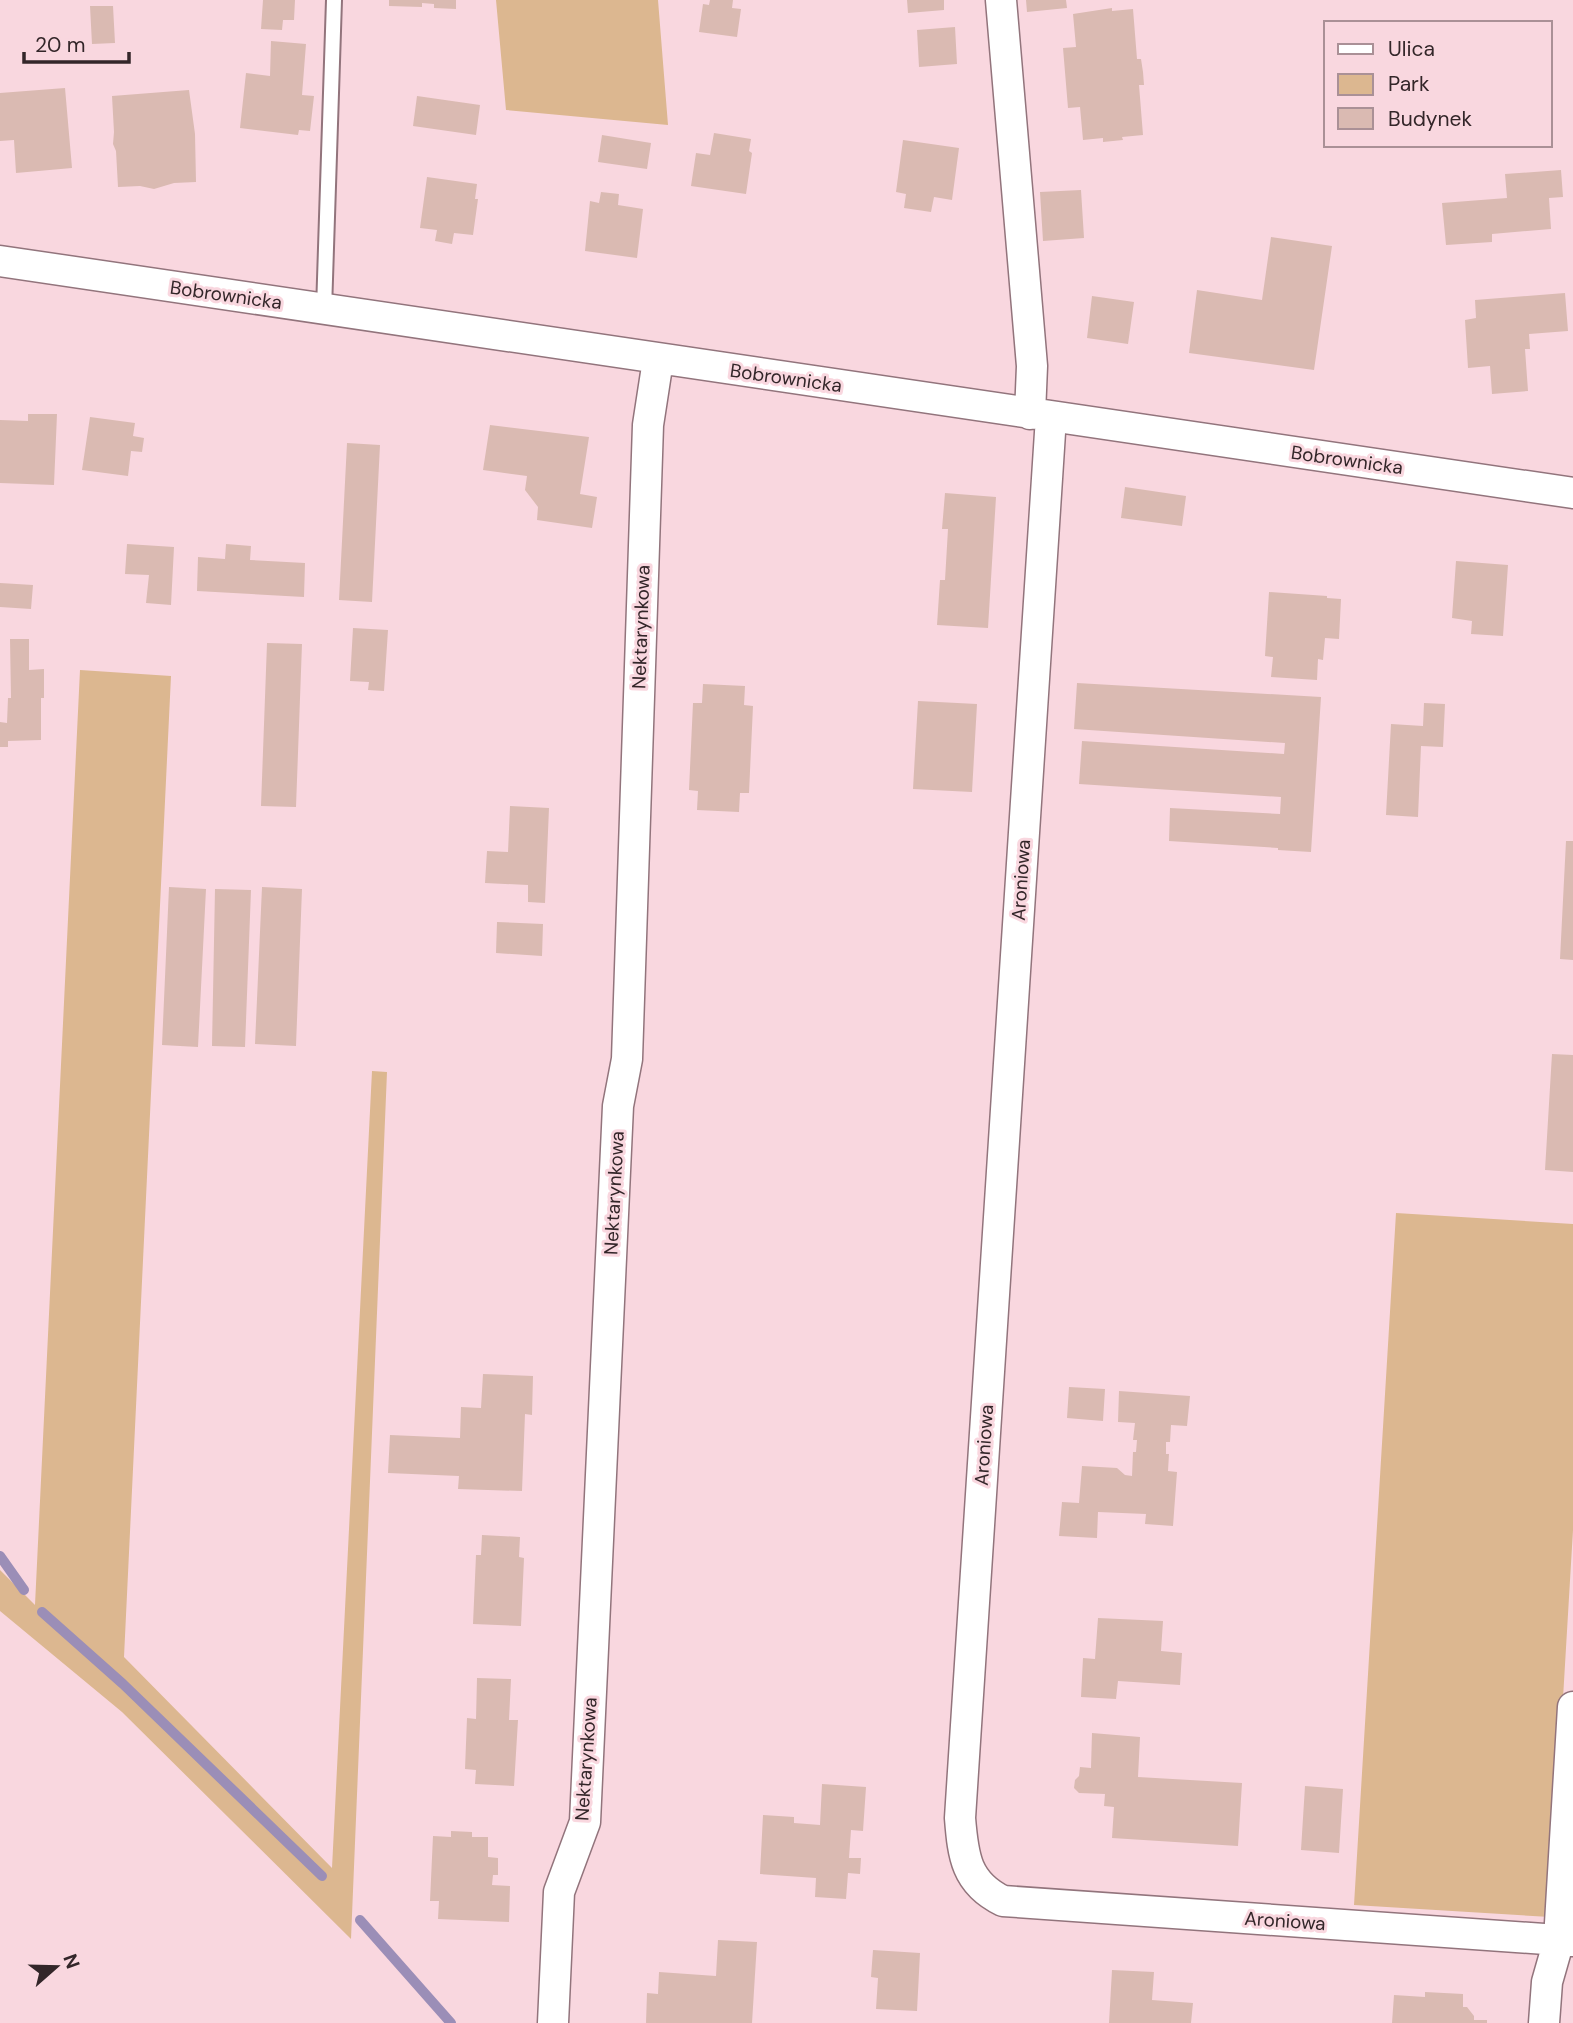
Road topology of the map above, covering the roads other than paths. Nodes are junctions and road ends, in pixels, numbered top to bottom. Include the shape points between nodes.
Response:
1 (334, 0) edge
2 (1001, 0) edge
3 (0, 261) edge
4 (324, 310) junction
5 (658, 360) junction
6 (1041, 415) junction
7 (1573, 494) edge
8 (1573, 1707) edge
9 (1566, 1941) edge
10 (553, 2023) edge
11 (1544, 2023) edge

1 - 4 lane
2 - 6 street, Aroniowa via 1032,366
3 - 4 street, Bobrownicka
4 - 5 street, Bobrownicka
5 - 6 street, Bobrownicka
5 - 10 street, Nektarynkowa via 648,425 627,1059 618,1106 585,1822 559,1892
6 - 7 street, Bobrownicka
6 - 9 street, Aroniowa via 960,1818 969,1867 979,1886 1003,1901
8 - 9 street
9 - 11 street via 1547,1982

